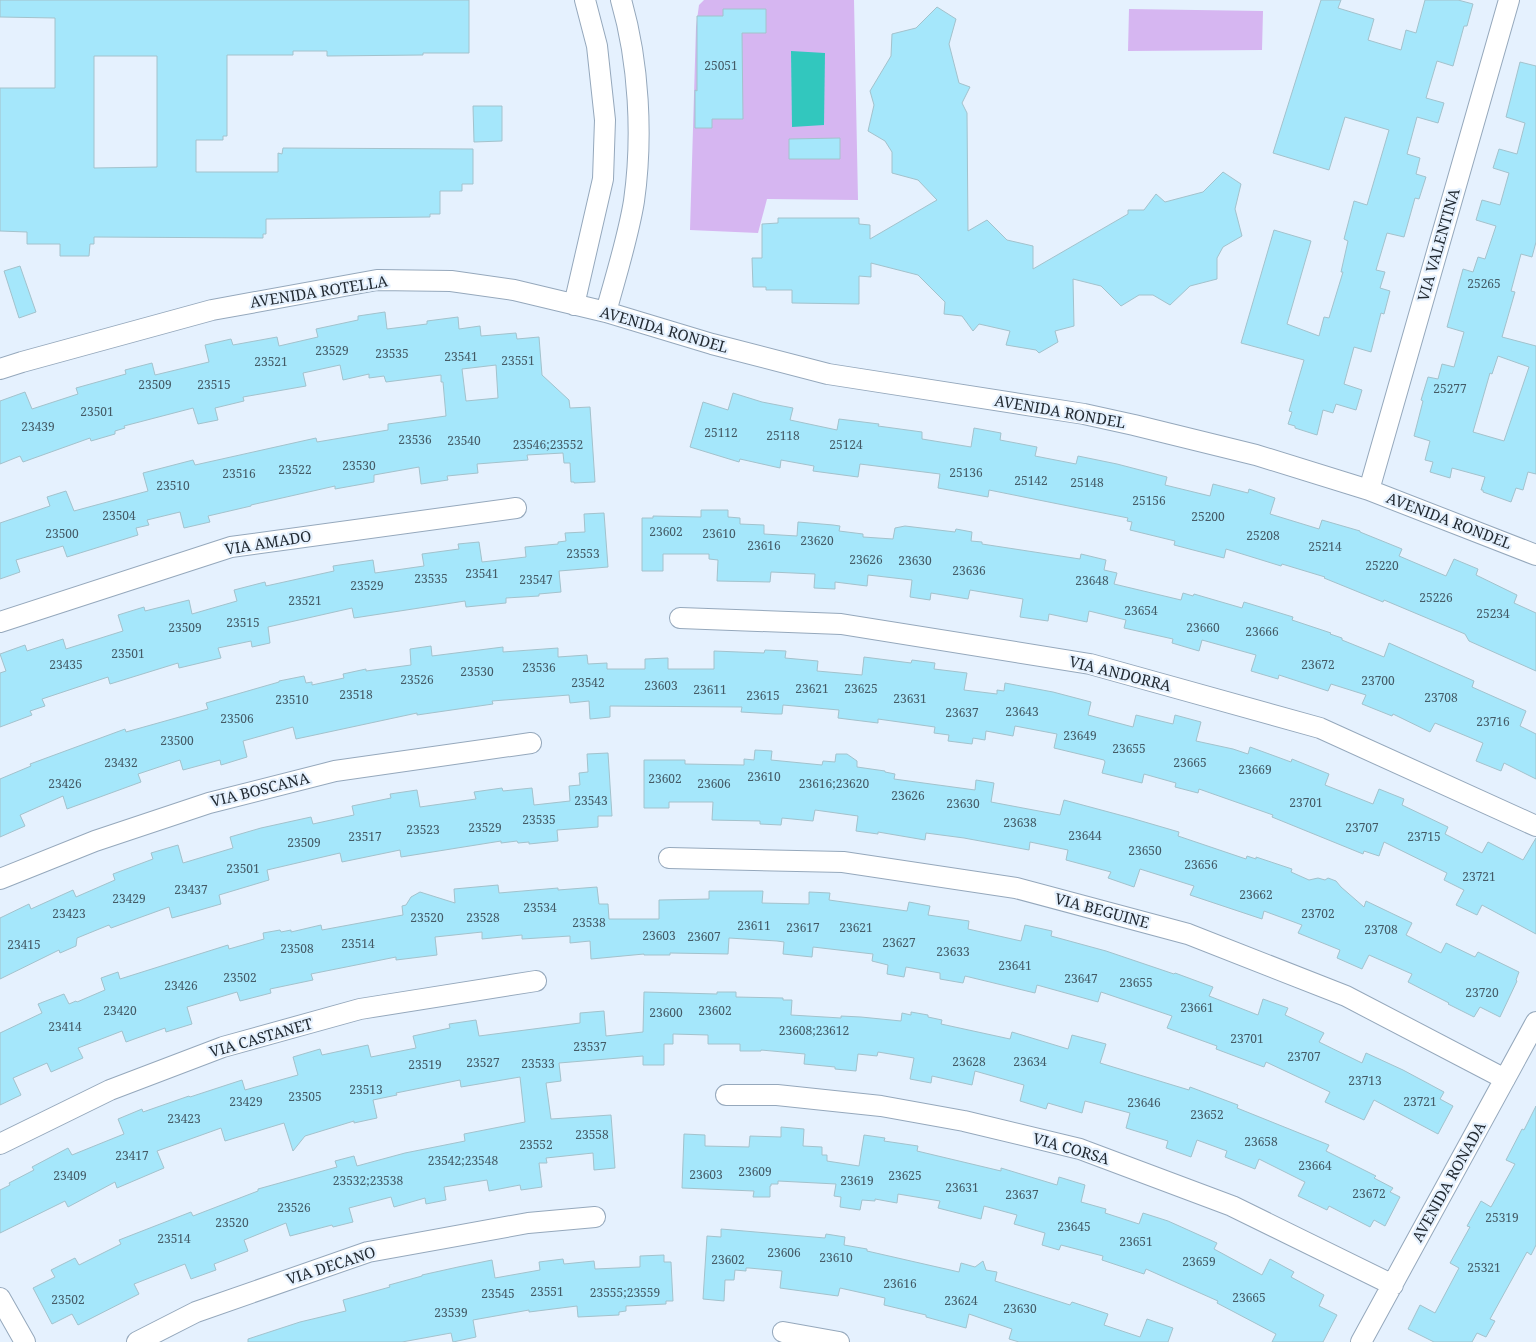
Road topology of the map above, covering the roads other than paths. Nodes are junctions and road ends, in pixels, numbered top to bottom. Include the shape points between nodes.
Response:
1 (585, 0) edge
2 (621, 0) edge
3 (1509, 0) edge
4 (574, 305) junction
5 (606, 312) junction
6 (0, 369) edge
7 (1369, 490) junction
8 (516, 508) dead end
9 (1536, 555) edge
10 (680, 618) dead end
11 (0, 622) edge
12 (531, 743) dead end
13 (1536, 826) edge
14 (670, 858) dead end
15 (0, 879) edge
16 (536, 981) dead end
17 (1536, 1022) edge
18 (1505, 1079) junction
19 (726, 1095) dead end
20 (0, 1144) edge
21 (595, 1218) dead end
22 (1393, 1284) junction
23 (0, 1298) edge
24 (783, 1332) dead end
25 (25, 1342) edge
26 (137, 1342) edge
27 (839, 1342) edge
28 (1361, 1342) edge

1 - 4 street via 597,46 605,120 603,179
2 - 5 street via 628,23 637,86 638,149 634,201
3 - 7 street, VIA VALENTINA
4 - 5 street, AVENIDA RONDEL
4 - 6 street, AVENIDA ROTELLA via 514,290 451,281 377,280 212,310
5 - 7 street, AVENIDA RONDEL via 828,374 1134,424 1256,455
7 - 9 street, AVENIDA RONDEL
8 - 11 street, VIA AMADO via 231,548
10 - 13 street, VIA ANDORRA via 841,624 1090,664 1320,728
12 - 15 street, VIA BOSCANA via 335,771 209,803 95,841
14 - 18 street, VIA BEGUINE via 843,862 1026,890 1188,934 1346,996
16 - 20 street, VIA CASTANET via 360,1009 223,1047 110,1090
17 - 18 street, AVENIDA RONADA
18 - 22 street, AVENIDA RONADA
19 - 22 street, VIA CORSA via 777,1095 881,1106 964,1121 1080,1149 1232,1206
21 - 26 street, VIA DECANO via 528,1223 368,1252 196,1312
22 - 28 street, AVENIDA RONADA
23 - 25 street
24 - 27 street

